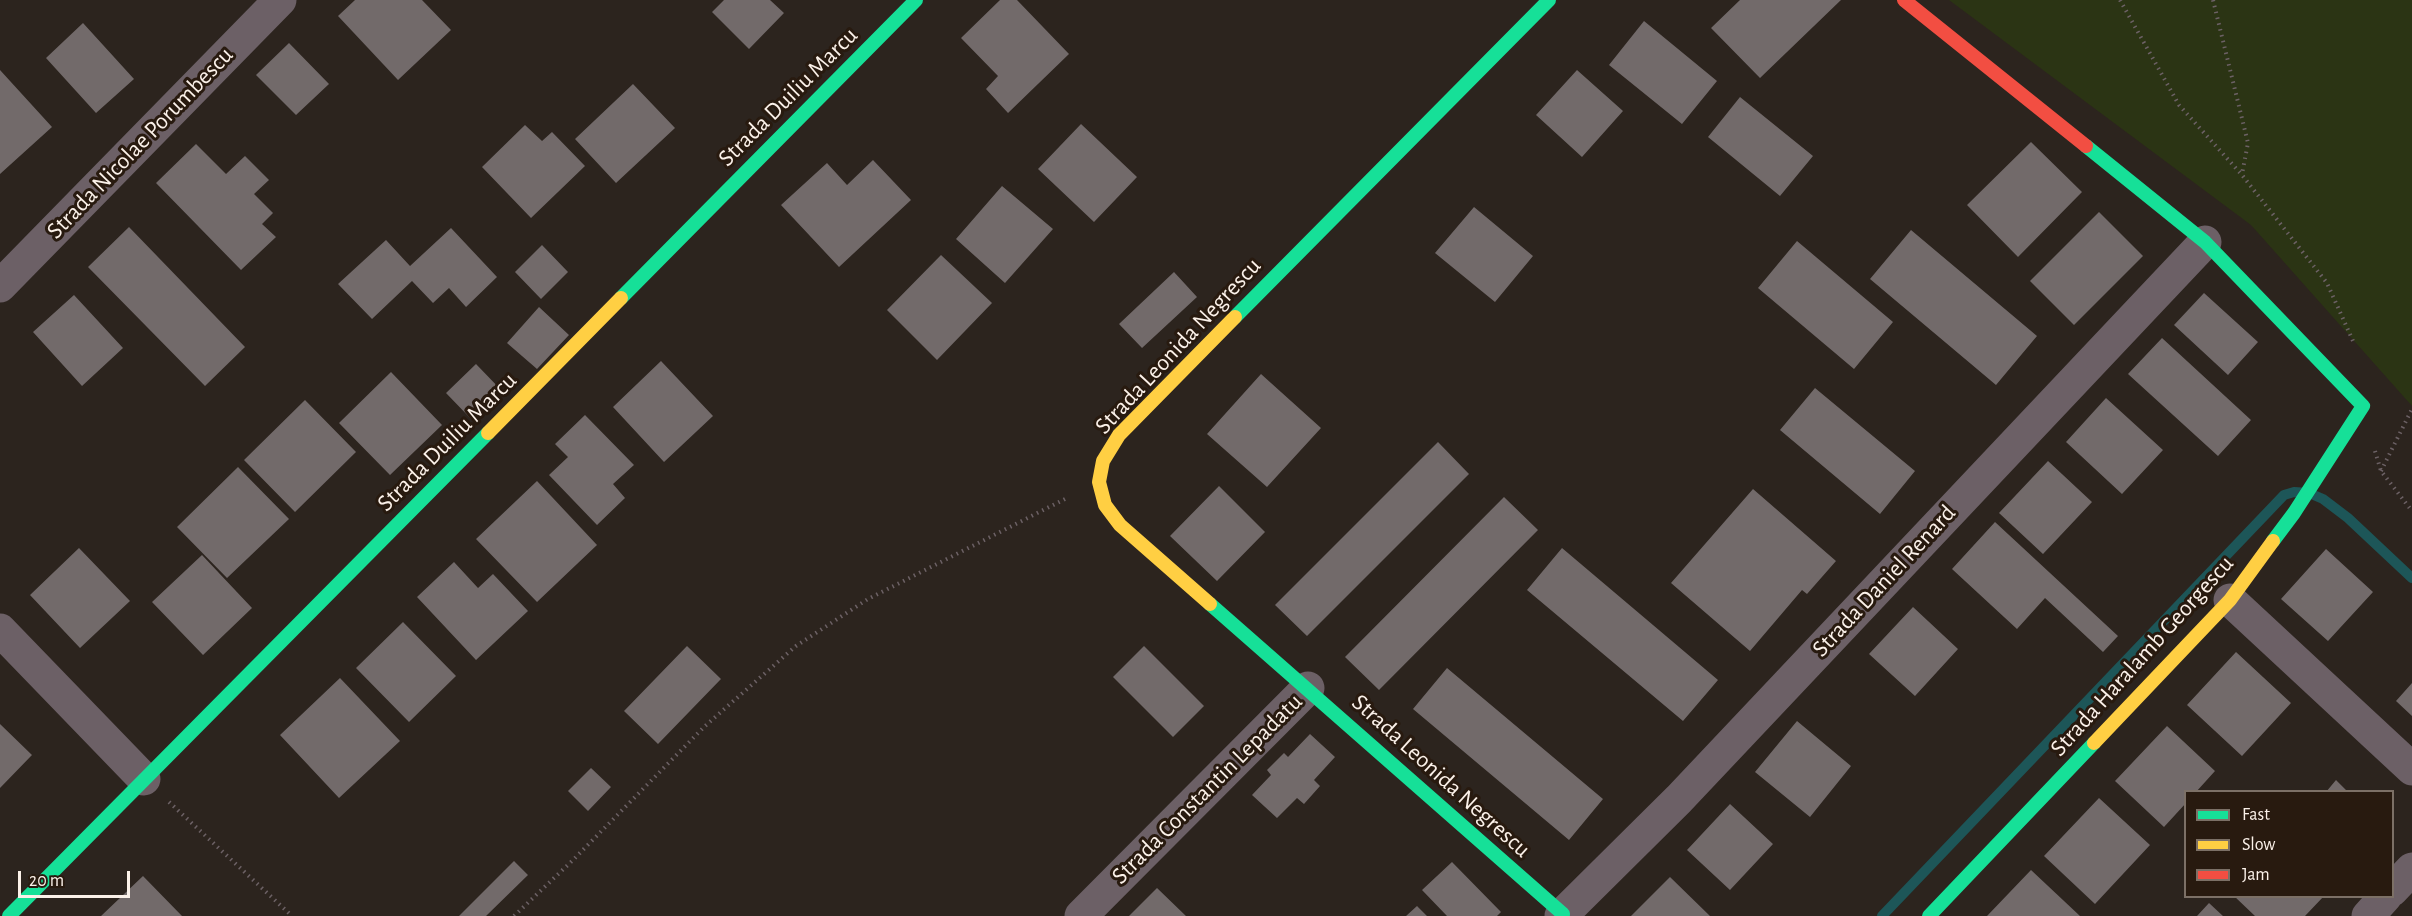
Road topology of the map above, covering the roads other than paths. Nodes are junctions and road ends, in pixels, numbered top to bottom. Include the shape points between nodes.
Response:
1 (280, 0) edge
2 (916, 0) edge
3 (1549, 0) edge
4 (1904, 0) edge
5 (2205, 242) junction
6 (0, 286) edge
7 (2230, 600) junction
8 (0, 630) edge
9 (1308, 688) junction
10 (2412, 769) edge
11 (144, 779) junction
12 (2412, 868) edge
13 (2394, 888) edge
14 (2385, 898) edge
15 (1562, 915) edge
16 (9, 916) edge
17 (1081, 916) edge
18 (1929, 916) edge
19 (2368, 916) edge

1 - 6 street, Strada Nicolae Porumbescu
2 - 11 street, Strada Duiliu Marcu
3 - 9 street, Strada Leonida Negrescu via 1119,435 1103,461 1099,482 1105,505 1119,525
4 - 5 street
5 - 7 street, Strada Haralamb Georgescu via 2363,406 2294,513
5 - 15 street, Strada Daniel Renard via 1678,798
7 - 10 street
7 - 18 street, Strada Haralamb Georgescu
8 - 11 street
9 - 15 street, Strada Leonida Negrescu
9 - 17 street, Strada Constantin Lepadatu
11 - 16 street, Strada Duiliu Marcu
12 - 13 street
14 - 19 street

